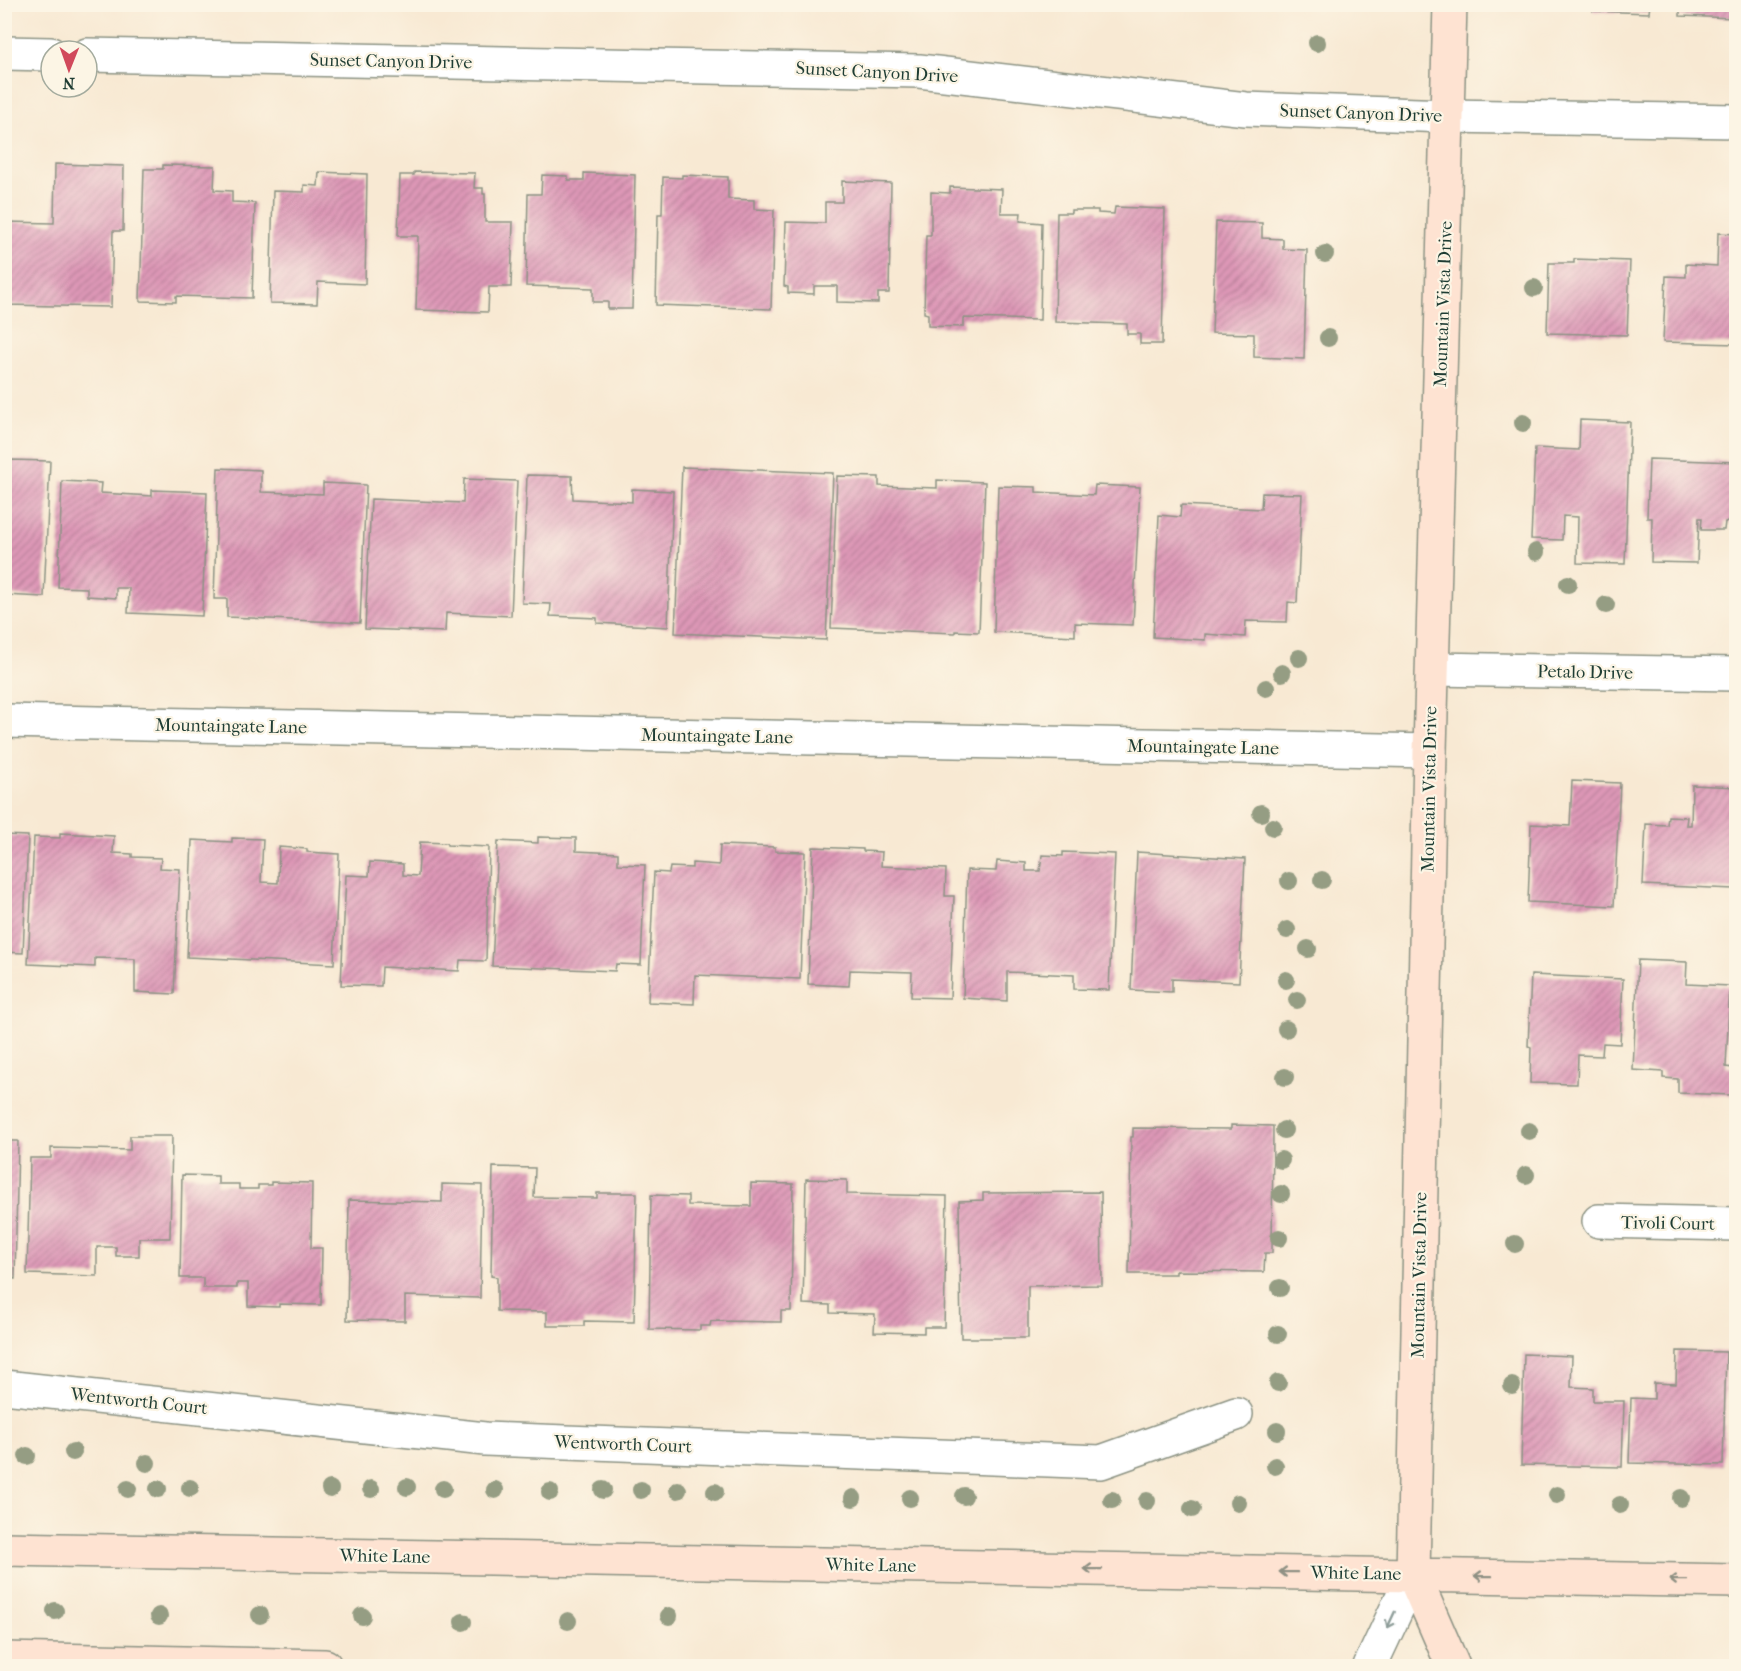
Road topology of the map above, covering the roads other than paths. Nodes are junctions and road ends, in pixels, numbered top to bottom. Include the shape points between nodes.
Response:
1 (1450, 4) edge
2 (4, 53) edge
3 (39, 54) edge
4 (99, 55) edge
5 (1448, 116) junction
6 (1737, 121) edge
7 (1433, 669) junction
8 (1737, 674) edge
9 (4, 721) edge
10 (1430, 751) junction
11 (1599, 1221) dead end
12 (1737, 1224) edge
13 (4, 1387) edge
14 (1236, 1414) dead end
15 (4, 1549) edge
16 (1413, 1574) junction
17 (1737, 1581) edge
18 (4, 1659) edge
19 (325, 1666) edge
20 (1370, 1666) edge
21 (1453, 1666) edge

1 - 5 main road, Mountain Vista Drive
2 - 3 street
4 - 5 street, Sunset Canyon Drive via 919,71 1246,109
5 - 6 street, Sunset Canyon Drive
5 - 7 main road, Mountain Vista Drive
7 - 8 street, Petalo Drive
7 - 10 main road, Mountain Vista Drive
9 - 10 street, Mountaingate Lane
10 - 16 main road, Mountain Vista Drive
11 - 12 street, Tivoli Court
13 - 14 street, Wentworth Court via 485,1439 1101,1462
16 -> 15 main road, White Lane
17 -> 16 main road, White Lane
16 -> 20 street, Mountain Vista Drive
16 - 21 main road, Mountain Vista Drive
18 - 19 main road

